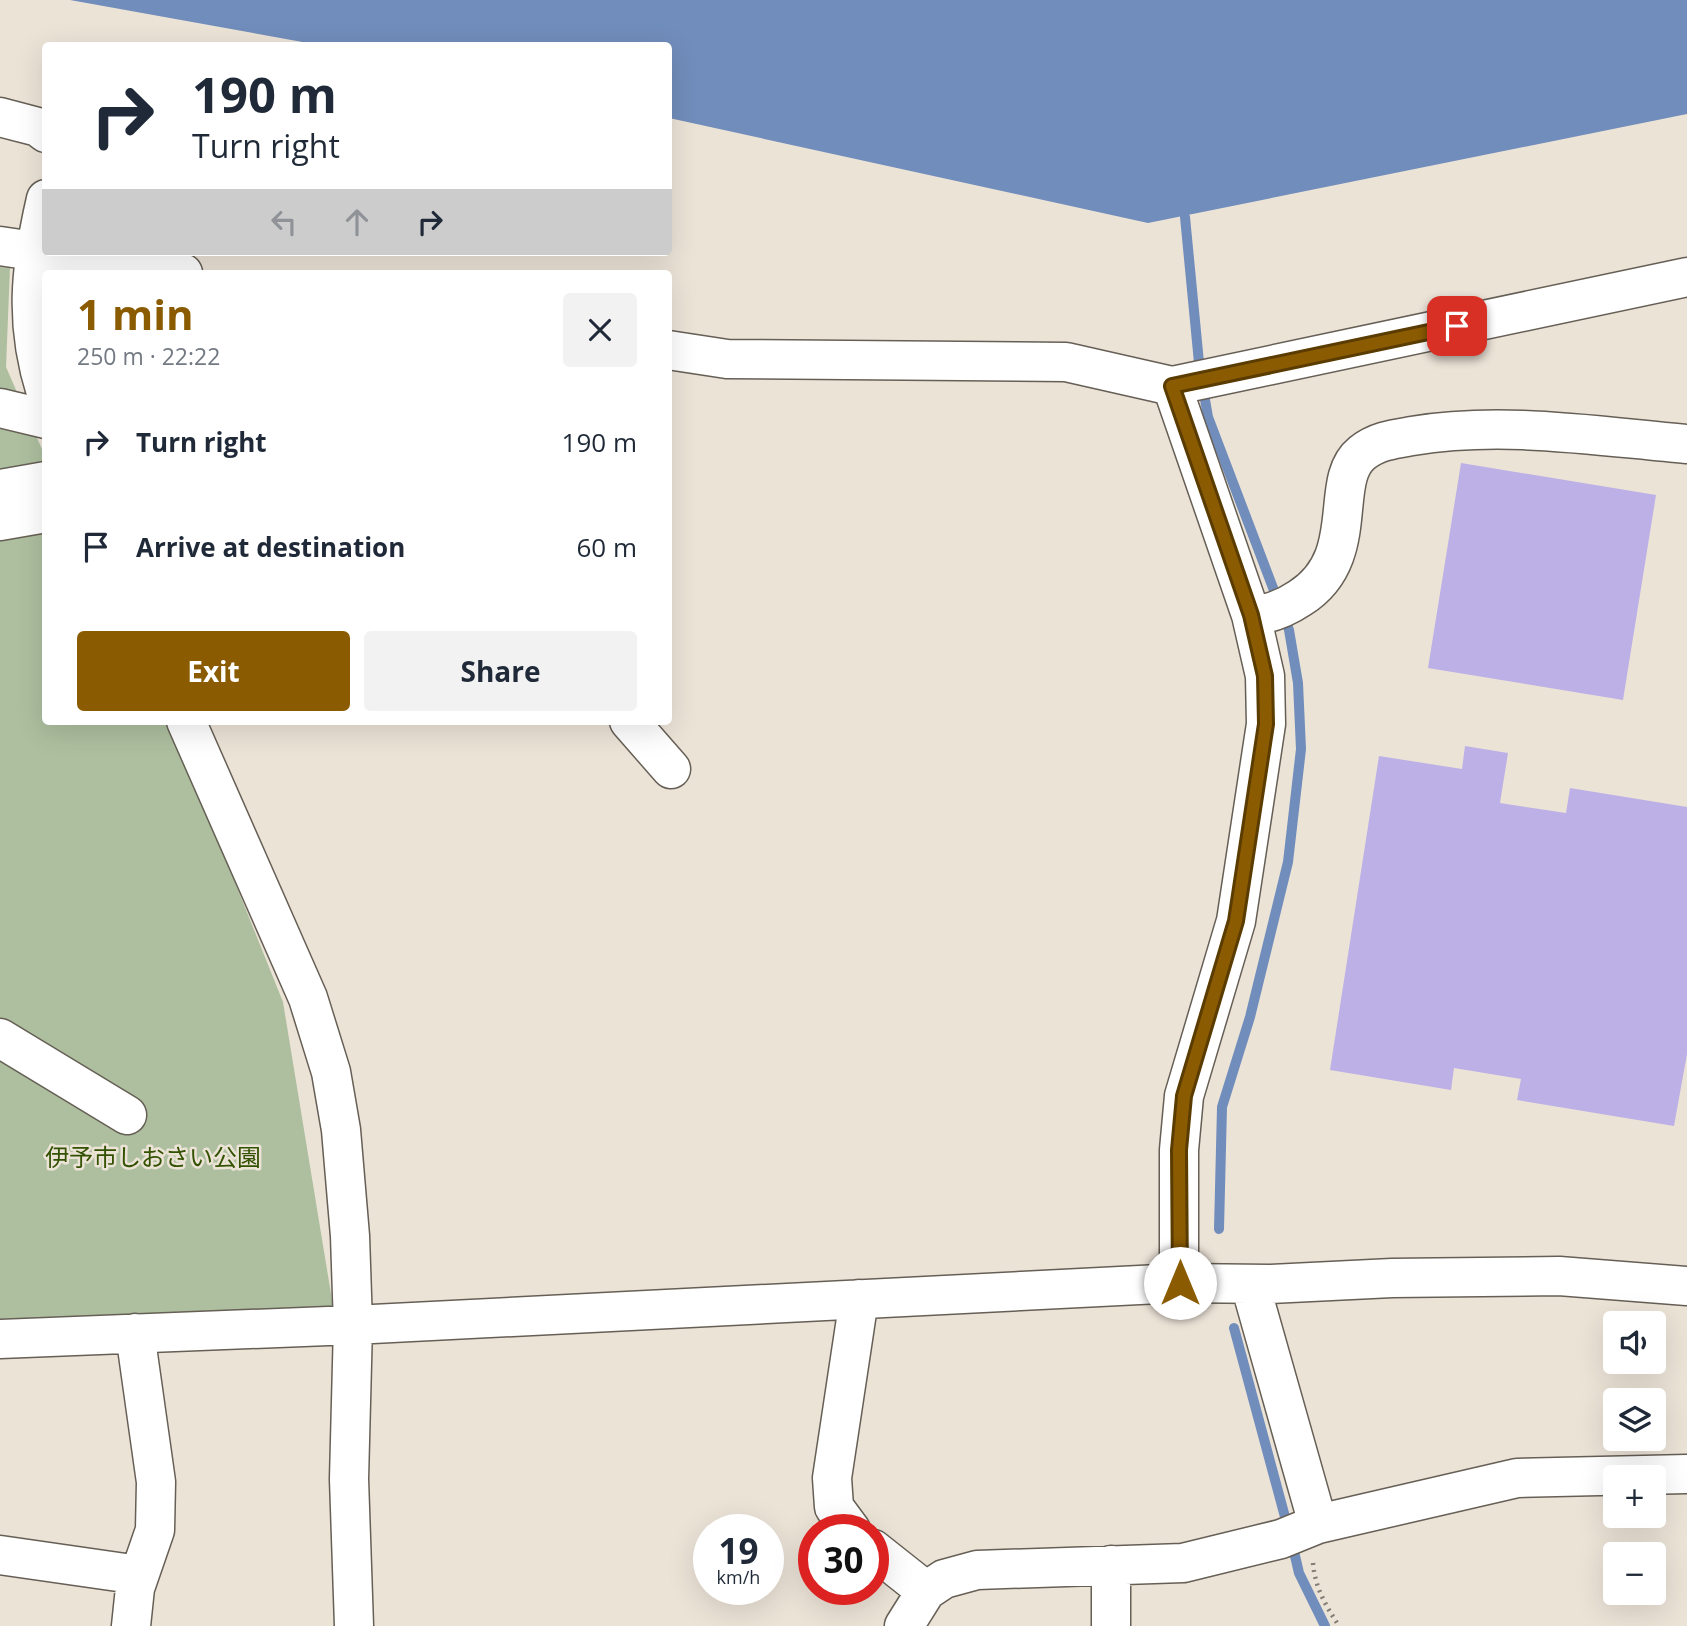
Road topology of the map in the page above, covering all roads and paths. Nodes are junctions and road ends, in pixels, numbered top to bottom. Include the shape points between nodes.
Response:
1 (0, 117) edge
2 (42, 130) edge
3 (42, 206) edge
4 (17, 249) edge
5 (42, 253) edge
6 (65, 256) edge
7 (162, 270) edge
8 (1687, 277) edge
9 (672, 351) edge
10 (42, 381) edge
11 (1178, 386) junction
12 (0, 408) edge
13 (42, 418) edge
14 (1687, 443) edge
15 (42, 482) edge
16 (0, 489) edge
17 (42, 514) edge
18 (0, 521) edge
19 (1272, 610) junction
20 (188, 725) edge
21 (632, 725) edge
22 (671, 769) dead end
23 (0, 1038) edge
24 (127, 1115) dead end
25 (1180, 1283) junction
26 (1250, 1284) junction
27 (1687, 1286) edge
28 (859, 1299) junction
29 (353, 1325) junction
30 (135, 1333) junction
31 (0, 1339) edge
32 (1687, 1474) edge
33 (839, 1514) edge
34 (1303, 1530) junction
35 (0, 1555) edge
36 (889, 1562) edge
37 (1111, 1565) junction
38 (139, 1575) junction
39 (926, 1591) junction
40 (131, 1626) edge
41 (354, 1626) edge
42 (904, 1626) edge
43 (1111, 1626) edge
44 (1339, 1626) edge

1 - 2 street
3 - 4 street
4 - 5 street
4 - 10 street
6 - 7 street
8 - 11 street
9 - 11 street via 727,359 829,362 1066,362
11 - 19 street
12 - 13 street
14 - 19 street via 1511,429 1452,429 1380,442 1360,454 1348,475 1333,564 1315,588
15 - 16 street
17 - 18 street
19 - 25 street via 1265,676 1266,724 1236,921 1184,1096 1179,1150
20 - 29 street via 307,998 331,1072 341,1130
21 - 22 street
23 - 24 street
25 - 26 street
25 - 28 street
26 - 27 street via 1559,1276
26 - 34 street
28 - 29 street
28 - 33 street via 832,1478 834,1507
29 - 30 street
29 - 41 street via 349,1479
30 - 31 street
30 - 38 street via 156,1482 155,1530
32 - 34 street via 1517,1478
34 - 37 street via 1183,1563
34 - 44 path via 1312,1554 1314,1580
35 - 38 street
36 - 39 street
37 - 39 street via 977,1570 944,1579
37 - 43 street
38 - 40 street
39 - 42 street

